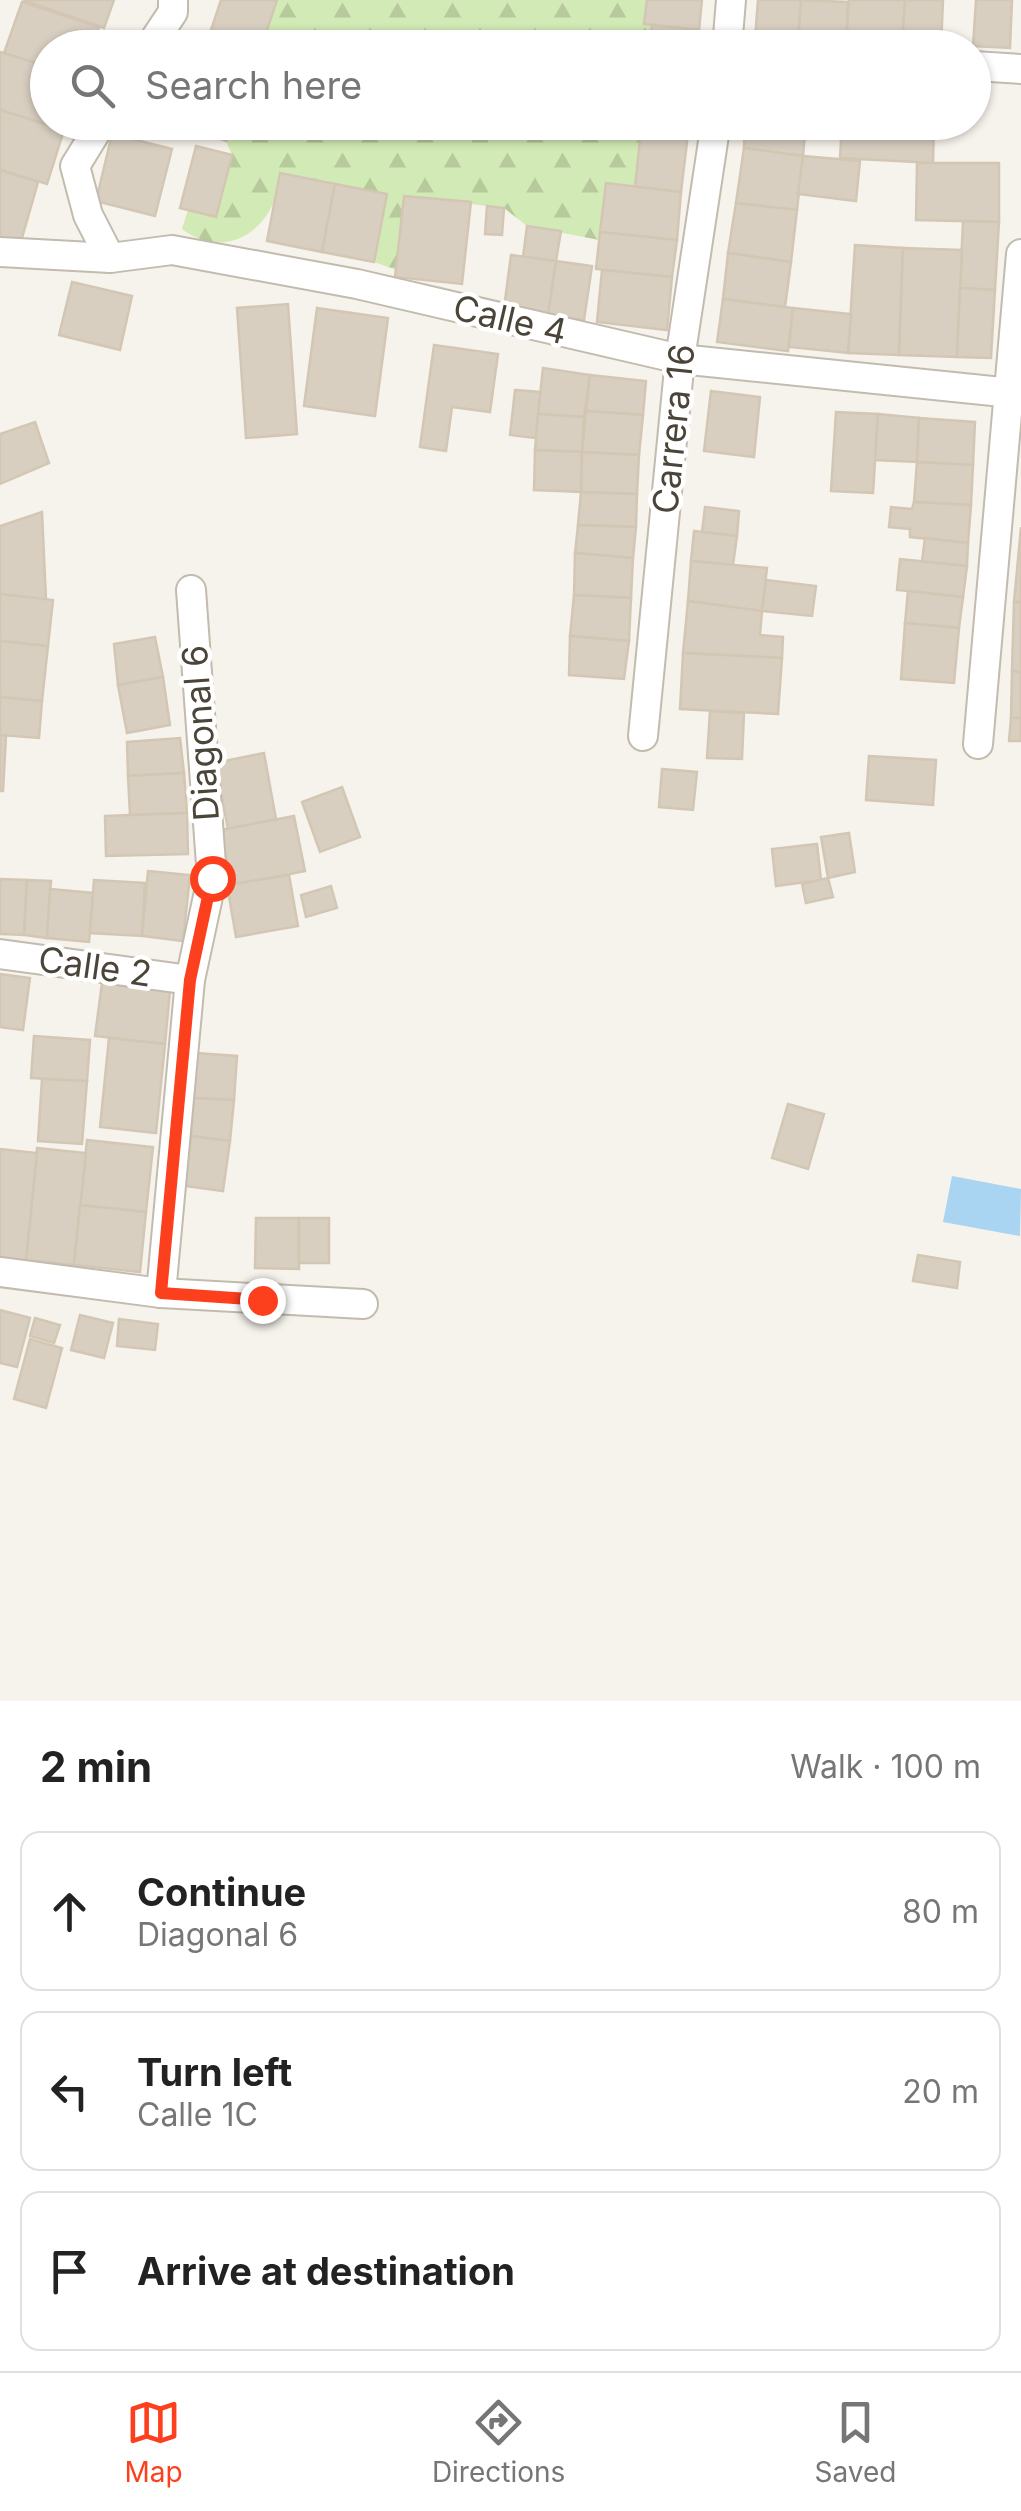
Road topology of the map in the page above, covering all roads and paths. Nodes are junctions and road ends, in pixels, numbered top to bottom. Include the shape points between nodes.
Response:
1 (173, 0) edge
2 (731, 0) edge
3 (161, 30) edge
4 (728, 30) edge
5 (991, 67) edge
6 (1021, 69) edge
7 (91, 140) edge
8 (713, 140) edge
9 (0, 252) edge
10 (1021, 254) edge
11 (110, 258) junction
12 (680, 359) junction
13 (1016, 394) edge
14 (191, 590) dead end
15 (643, 736) dead end
16 (978, 744) dead end
17 (0, 954) edge
18 (190, 980) junction
19 (0, 1272) edge
20 (161, 1293) junction
21 (363, 1304) dead end

1 - 3 street
2 - 4 street
5 - 6 street
7 - 11 street via 76,166 88,215
8 - 12 street, Carrera 16
9 - 11 street, Calle 4
10 - 13 street
11 - 12 street, Calle 4 via 172,250 358,284
12 - 13 street, Calle 4
12 - 15 street, Carrera 16
13 - 16 street
14 - 18 street, Diagonal 6 via 212,878
17 - 18 street, Calle 2
18 - 20 street, Diagonal 6
19 - 20 street
20 - 21 street

